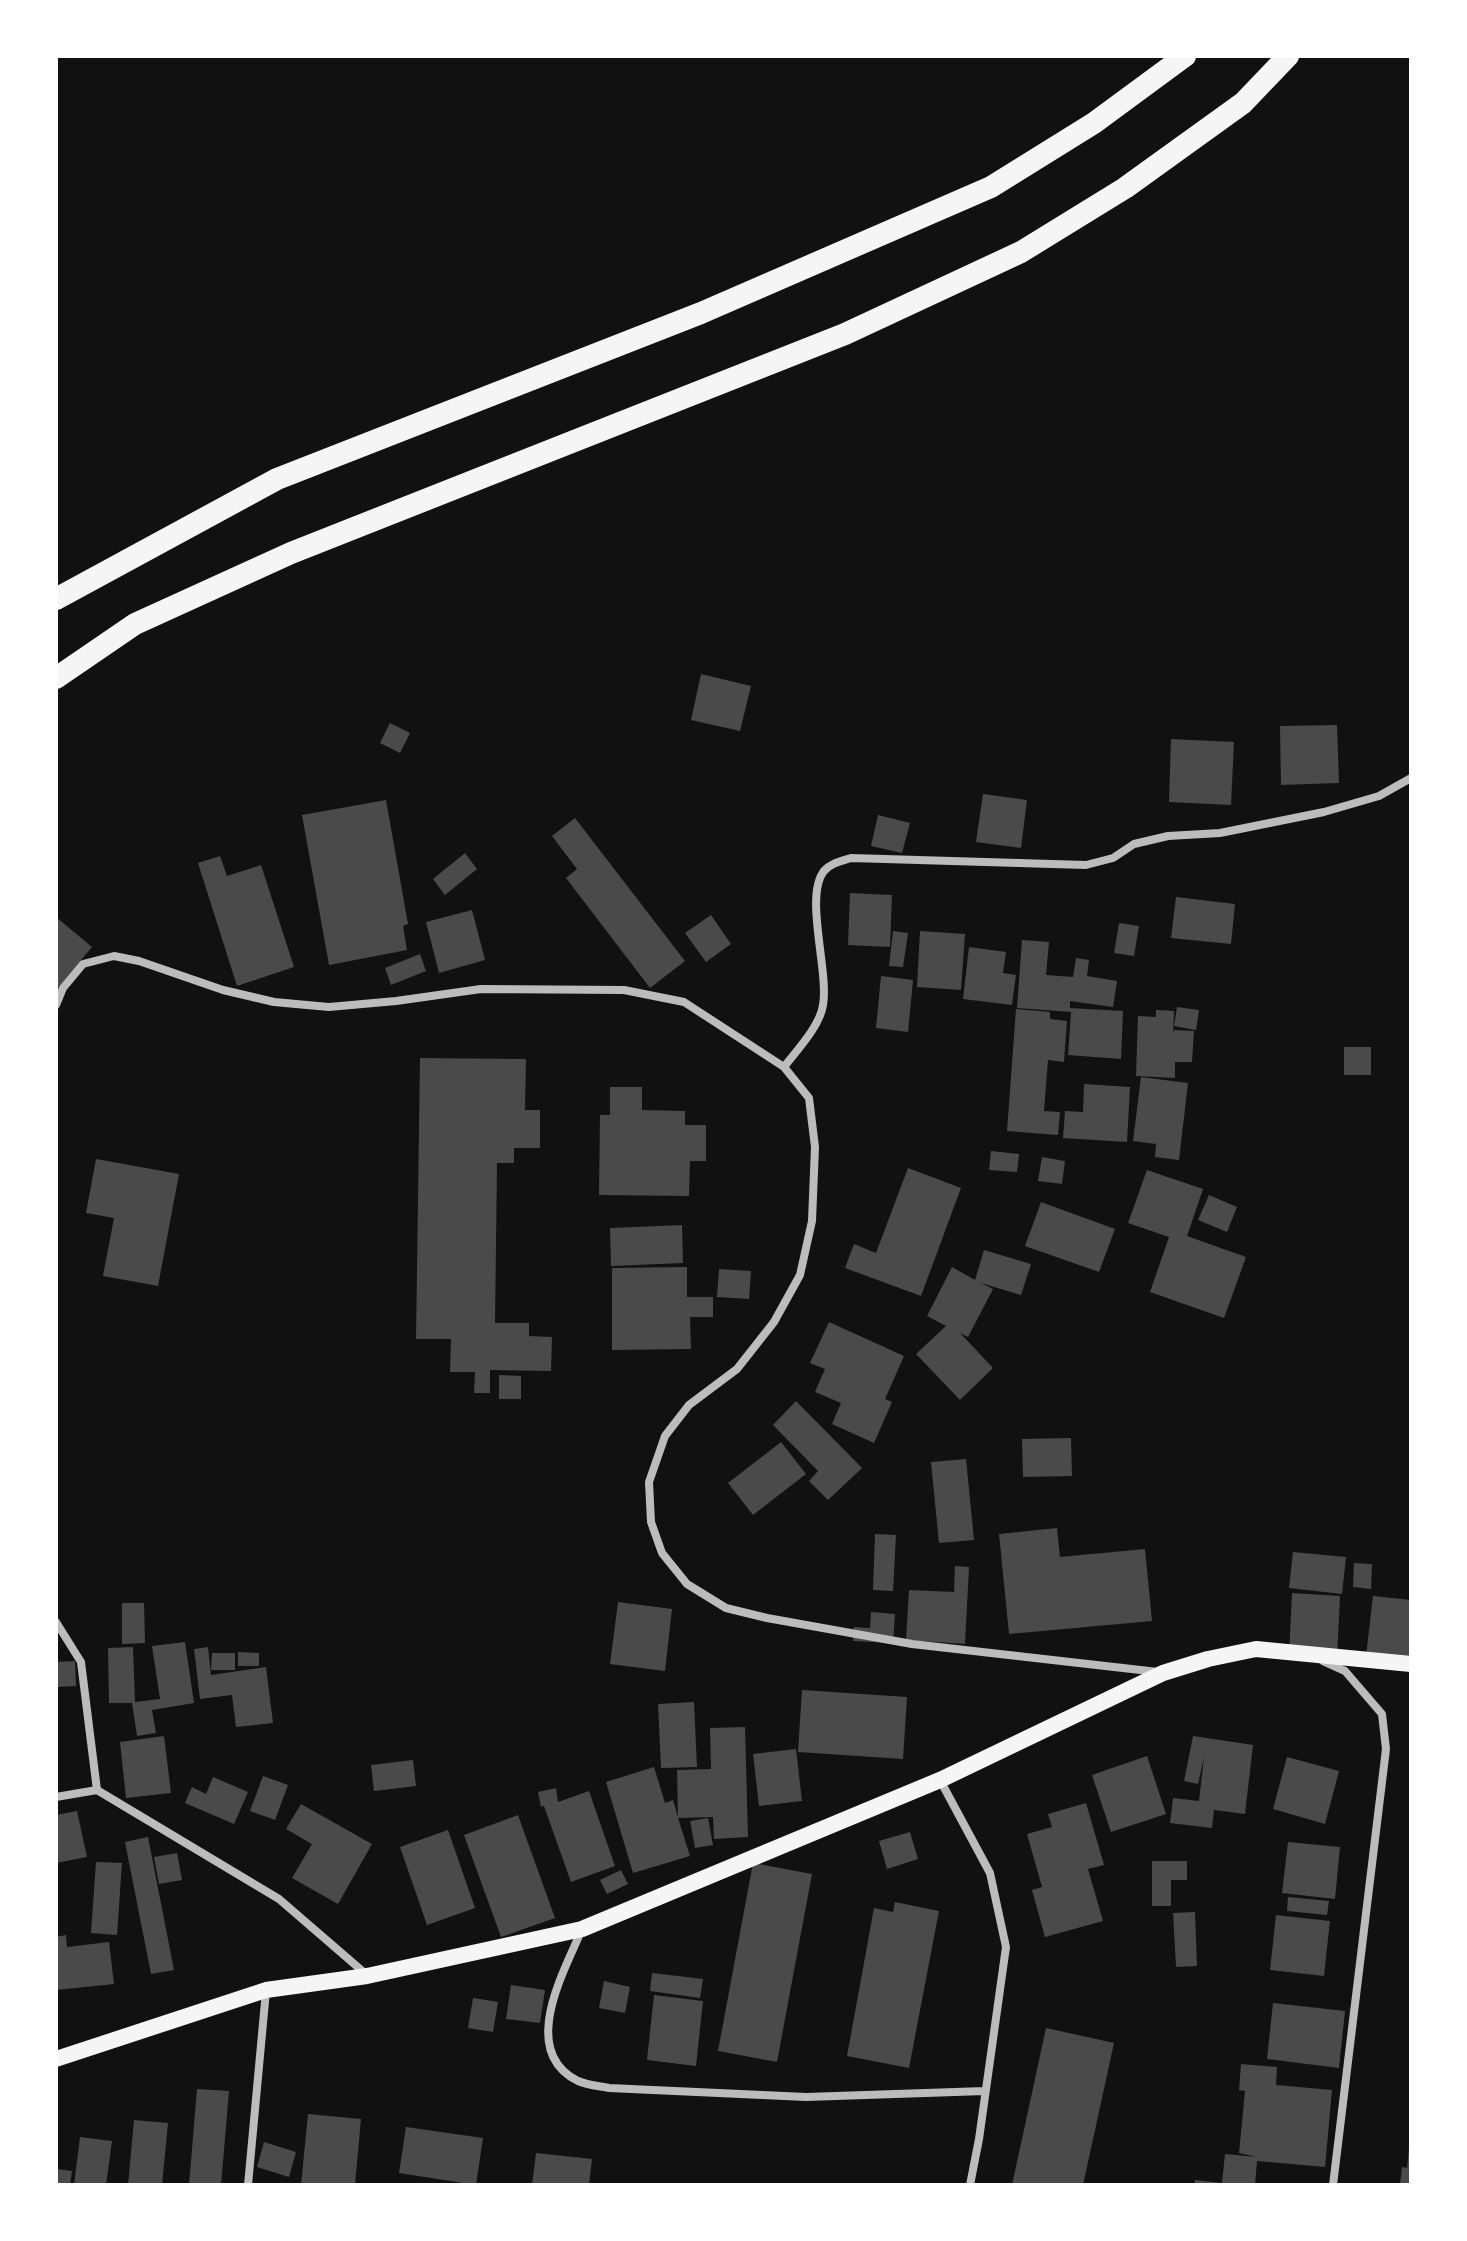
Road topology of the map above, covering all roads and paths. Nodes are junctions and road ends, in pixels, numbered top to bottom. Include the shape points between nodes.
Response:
1 (1185, 56) edge
2 (1288, 56) edge
3 (56, 599) edge
4 (56, 678) edge
5 (1411, 778) edge
6 (56, 1005) edge
7 (784, 1067) junction
8 (56, 1622) edge
9 (1309, 1654) junction
10 (1411, 1664) edge
11 (1163, 1673) junction
12 (940, 1780) junction
13 (97, 1790) junction
14 (56, 1797) edge
15 (582, 1929) junction
16 (367, 1976) junction
17 (266, 1990) junction
18 (56, 2059) edge
19 (985, 2091) junction
20 (248, 2185) edge
21 (970, 2185) edge
22 (1333, 2185) edge

1 - 3 highway via 1094,123 991,187 701,313 277,479
2 - 4 highway via 1243,103 1125,188 1021,252 845,334 291,553 135,624
5 - 7 street via 1379,796 1324,812 1220,833 1168,836 1086,865 851,858 834,863 816,889 823,1009
6 - 7 street via 83,964 114,956 223,990 329,1007 481,989 624,990 684,1002
7 - 11 street via 809,1098 815,1147 812,1221 800,1275 774,1322 737,1369 689,1405 665,1436 649,1482 651,1522 662,1553 687,1584 726,1608 767,1618 912,1644
8 - 13 street via 81,1662
9 - 10 main road
9 - 11 main road via 1256,1649
9 - 22 street via 1345,1671 1382,1714 1386,1749
11 - 12 main road
12 - 15 main road
12 - 19 street via 990,1873 1006,1947
13 - 14 street
13 - 16 street via 279,1899
15 - 16 main road
15 - 19 street via 550,2004 547,2034 557,2064 578,2081 609,2088 806,2097
16 - 17 main road
17 - 18 main road
17 - 20 street
19 - 21 street

